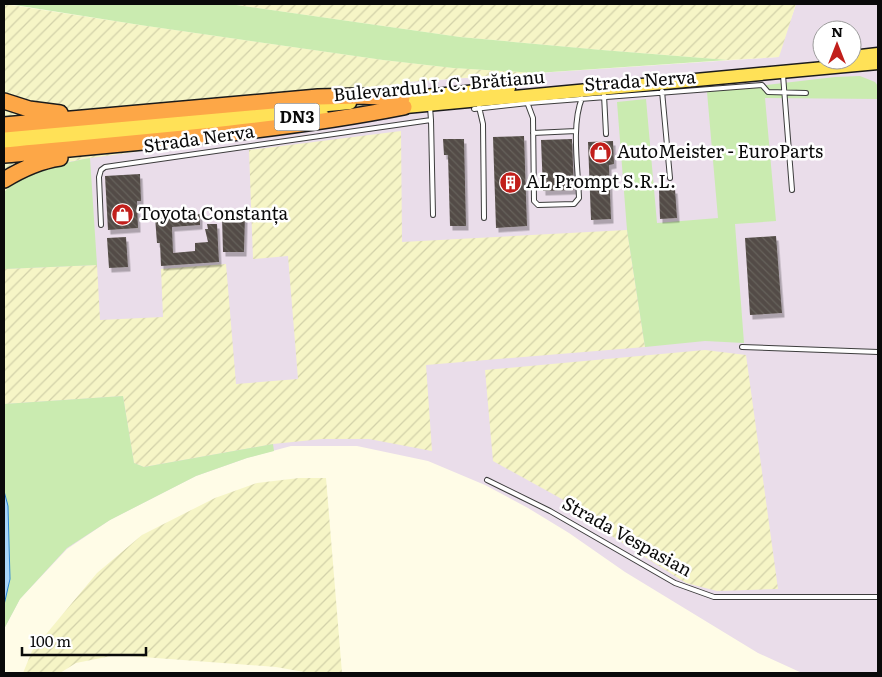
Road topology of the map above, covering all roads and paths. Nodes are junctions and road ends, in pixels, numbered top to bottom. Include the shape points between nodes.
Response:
1 (878, 54) edge
2 (862, 56) edge
3 (812, 60) edge
4 (878, 63) edge
5 (783, 71) junction
6 (662, 88) junction
7 (599, 91) junction
8 (784, 92) junction
9 (806, 93) dead end
10 (525, 99) junction
11 (581, 99) junction
12 (4, 100) edge
13 (403, 103) junction
14 (430, 105) junction
15 (476, 106) junction
16 (119, 114) junction
17 (431, 120) junction
18 (4, 125) edge
19 (576, 131) junction
20 (222, 133) junction
21 (533, 133) junction
22 (4, 134) edge
23 (606, 134) dead end
24 (4, 143) edge
25 (4, 155) edge
26 (670, 178) dead end
27 (4, 180) edge
28 (792, 190) dead end
29 (434, 215) dead end
30 (484, 218) dead end
31 (101, 225) dead end
32 (742, 347) dead end
33 (878, 352) edge
34 (487, 480) dead end
35 (878, 597) edge

1 - 2 main road
3 - 13 main road, Bulevardul I. C. Brătianu / DN3
4 - 5 main road, Bulevardul I. C. Brătianu / DN3
5 - 6 main road, Bulevardul I. C. Brătianu / DN3
5 - 8 lane
6 - 7 main road, Bulevardul I. C. Brătianu / DN3
6 - 8 lane, Strada Nerva via 762,86 768,92
6 - 26 lane
7 - 10 main road, Bulevardul I. C. Brătianu / DN3
7 - 11 lane
7 - 11 lane, Strada Nerva
7 - 23 lane
8 - 9 lane, Strada Nerva
8 - 28 lane
10 - 11 lane, Strada Nerva
10 - 15 main road, Bulevardul I. C. Brătianu / DN3
10 - 21 lane via 533,118
11 - 19 lane
12 - 16 highway via 29,109 56,113
13 - 14 main road, Bulevardul I. C. Brătianu / DN3
13 - 16 highway via 359,96 318,97
13 - 20 highway via 345,119
13 - 22 main road, Bulevardul I. C. Brătianu / DN3
13 - 24 main road, Bulevardul I. C. Brătianu / DN3
14 - 15 main road, Bulevardul I. C. Brătianu / DN3
14 - 17 lane
15 - 30 lane via 483,124
16 - 18 highway
17 - 29 lane
17 - 31 lane, Strada Nerva via 105,167 99,177
19 - 21 lane
19 - 21 lane via 579,198 574,204 538,205 534,201
20 - 25 highway
20 - 27 highway via 196,140 46,160 21,169
32 - 33 lane
34 - 35 lane, Strada Vespasian via 550,511 675,583 714,597

